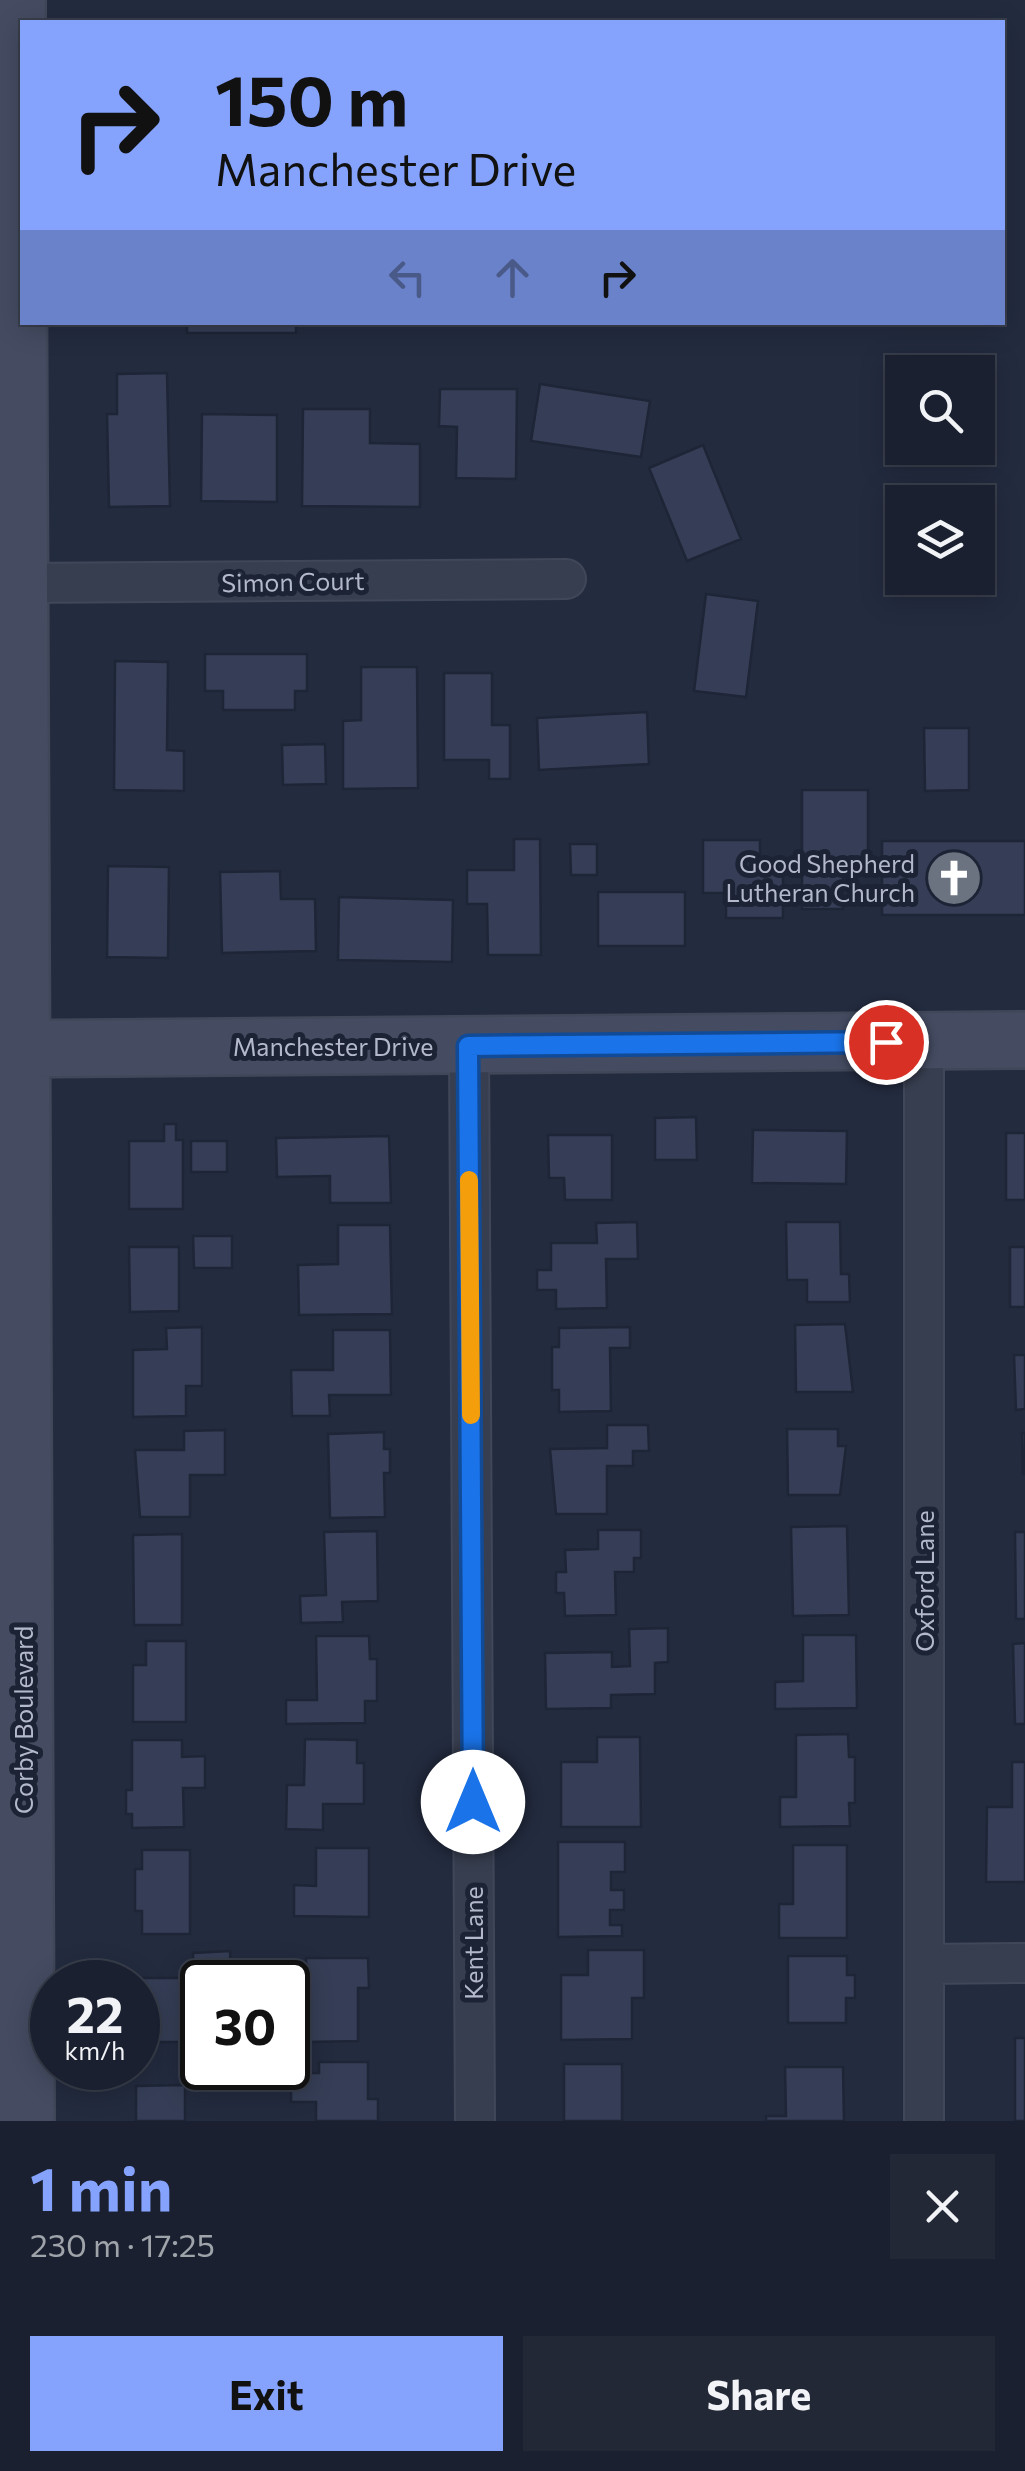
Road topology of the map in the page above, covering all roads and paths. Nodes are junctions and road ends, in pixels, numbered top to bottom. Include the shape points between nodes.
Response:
1 (17, 0) edge
2 (20, 194) edge
3 (20, 325) edge
4 (566, 579) dead end
5 (21, 584) junction
6 (1025, 1040) edge
7 (924, 1041) junction
8 (468, 1046) junction
9 (11, 1049) edge
10 (11, 1514) edge
11 (1025, 1963) edge
12 (925, 1964) junction
13 (26, 2121) edge
14 (475, 2121) edge
15 (924, 2121) edge

1 - 2 street, Corby Boulevard
3 - 5 street, Corby Boulevard
4 - 5 street, Simon Court
5 - 9 street, Corby Boulevard
6 - 7 street, Manchester Drive
7 - 8 street, Manchester Drive
7 - 12 street, Oxford Lane
8 - 9 street, Manchester Drive
8 - 14 street, Kent Lane
9 - 10 street, Corby Boulevard
10 - 13 street, Corby Boulevard
11 - 12 street
12 - 15 street, Oxford Lane

